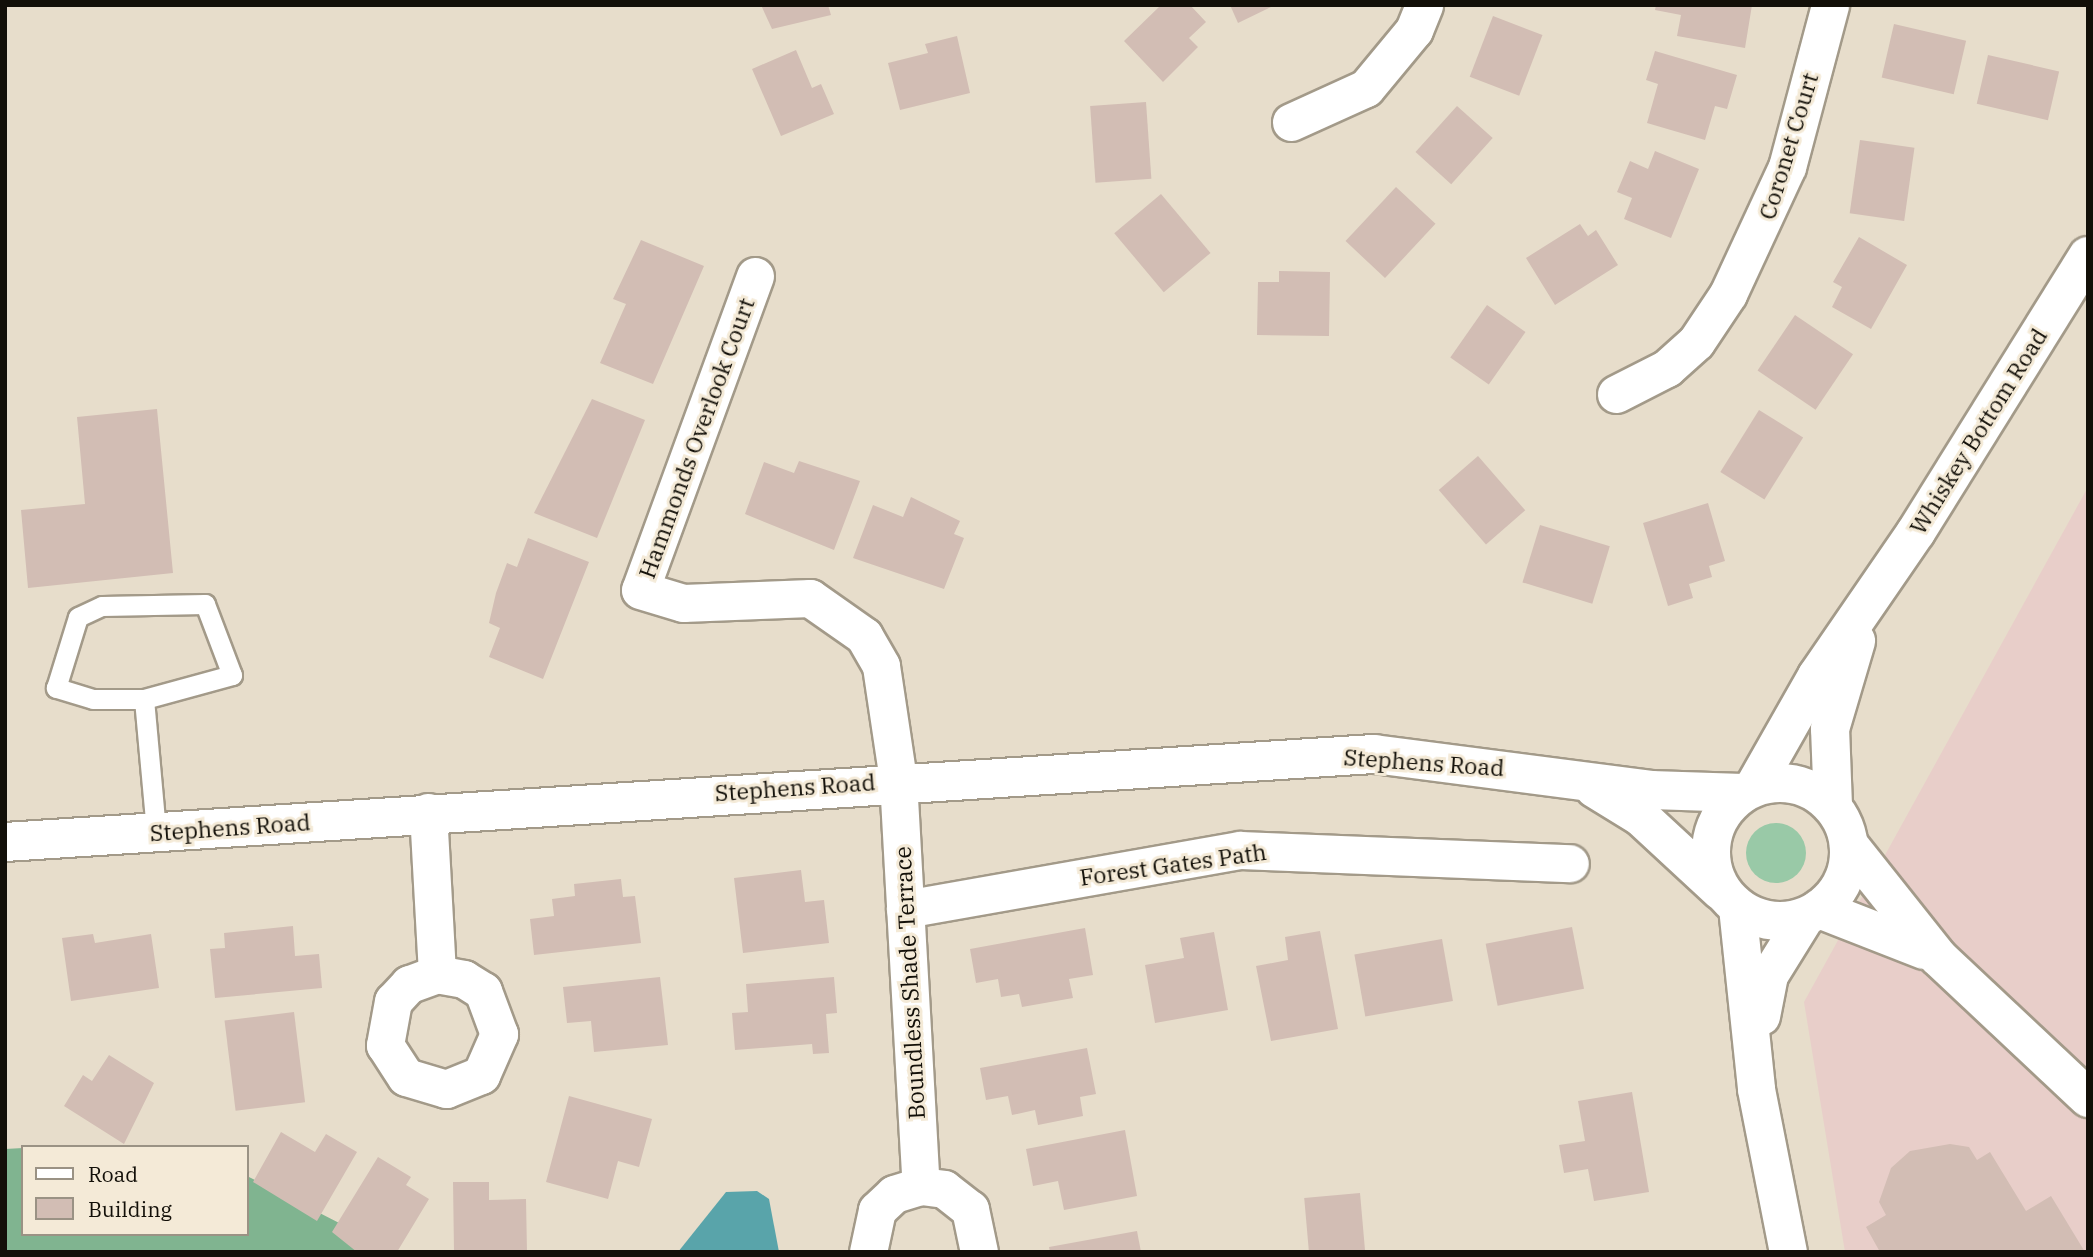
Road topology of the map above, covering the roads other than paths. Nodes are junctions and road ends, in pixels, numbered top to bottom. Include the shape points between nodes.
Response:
1 (1423, 5) edge
2 (1830, 5) edge
3 (1291, 122) dead end
4 (2088, 256) edge
5 (755, 276) dead end
6 (1616, 394) dead end
7 (1867, 606) junction
8 (144, 699) junction
9 (898, 780) junction
10 (1584, 783) junction
11 (1749, 790) junction
12 (1833, 806) junction
13 (428, 812) junction
14 (156, 832) junction
15 (5, 842) edge
16 (1849, 845) junction
17 (1570, 863) dead end
18 (1731, 901) junction
19 (905, 909) junction
20 (1812, 913) junction
21 (1938, 957) junction
22 (436, 974) dead end
23 (1755, 1048) junction
24 (2088, 1098) edge
25 (921, 1186) junction
26 (868, 1252) edge
27 (979, 1252) edge
28 (1788, 1252) edge

1 - 3 street via 1414,30 1366,88
2 - 6 street, Coronet Court via 1787,167 1728,294 1696,342 1667,369
4 - 7 street, Whiskey Bottom Road
5 - 9 street, Hammonds Overlook Court via 640,590 683,603 810,598 841,615 881,666
7 - 11 street, Whiskey Bottom Road via 1817,676
7 - 12 street, Whiskey Bottom Road via 1830,729
8 - 8 lane via 232,675 205,604 102,606 78,617 56,688 93,699
8 - 14 lane
9 - 10 street, Stephens Road via 1374,754 1466,761
9 - 13 street, Stephens Road
9 - 19 street, Boundless Shade Terrace
10 - 11 street, Stephens Road
10 - 18 street, Stephens Road via 1641,817
11 - 12 street via 1793,783
11 - 18 street via 1716,824 1710,850
12 - 16 street
13 - 14 street, Stephens Road
13 - 22 street
14 - 15 street, Stephens Road
16 - 20 street via 1839,888
16 - 21 street
17 - 19 street, Forest Gates Path via 1240,850
18 - 20 street via 1780,922
18 - 23 street
19 - 25 street, Boundless Shade Terrace
20 - 21 street via 1869,923
20 - 23 street via 1769,975
21 - 24 street
23 - 28 street via 1758,1101
25 - 26 street via 894,1194 877,1210
25 - 27 street via 943,1189 970,1209

